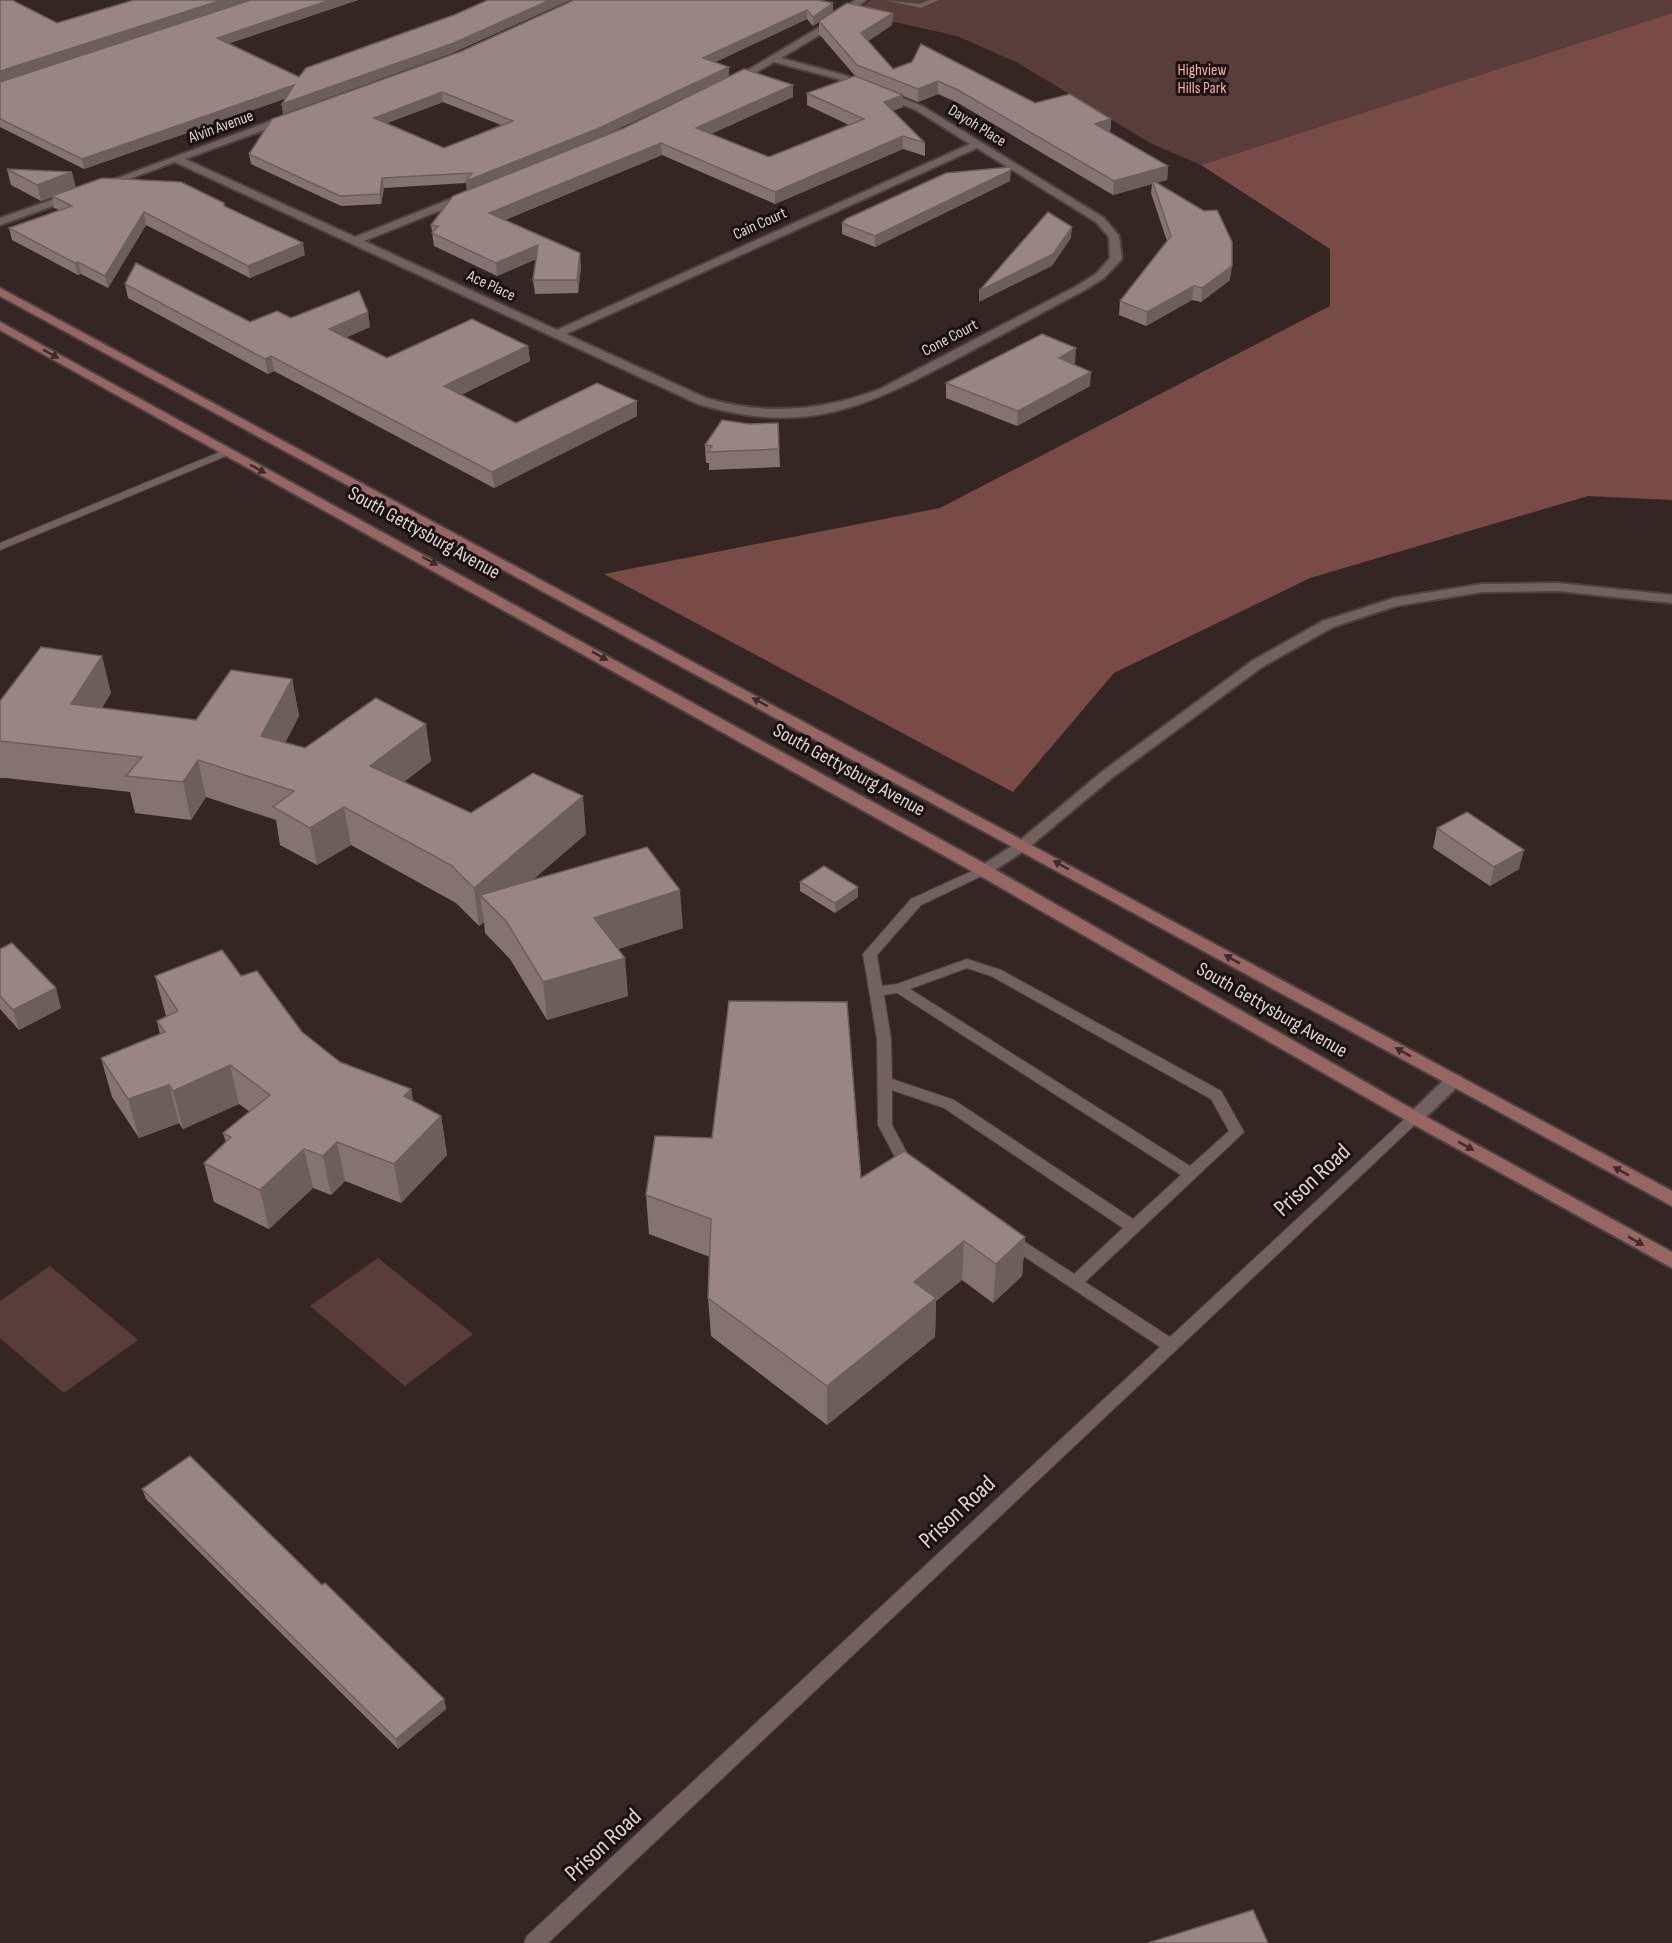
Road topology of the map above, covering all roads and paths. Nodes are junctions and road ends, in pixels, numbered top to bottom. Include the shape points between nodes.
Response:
1 (861, 0) edge
2 (888, 0) edge
3 (935, 0) edge
4 (774, 59) junction
5 (722, 88) edge
6 (296, 116) edge
7 (977, 144) junction
8 (176, 159) junction
9 (473, 194) edge
10 (0, 222) edge
11 (355, 241) junction
12 (1107, 270) joint
13 (0, 291) edge
14 (0, 325) edge
15 (557, 334) junction
16 (800, 413) joint
17 (227, 452) junction
18 (0, 547) edge
19 (1672, 599) edge
20 (1023, 845) junction
21 (983, 870) junction
22 (899, 988) junction
23 (877, 991) junction
24 (1454, 1080) junction
25 (885, 1082) junction
26 (1415, 1118) junction
27 (1191, 1174) junction
28 (919, 1178) edge
29 (1672, 1199) edge
30 (1133, 1227) junction
31 (998, 1231) edge
32 (1672, 1261) edge
33 (1075, 1282) junction
34 (1170, 1345) junction
35 (534, 1943) edge

1 - 4 street
2 - 3 lane via 921,6
4 - 5 street
4 - 7 street, Dayoh Place via 881,91 919,108
6 - 8 street, Alvin Avenue
7 - 12 street, Dayoh Place via 1110,229 1117,244 1116,259
7 - 15 street, Cain Court
8 - 10 street, Alvin Avenue
8 - 11 street, Ace Place
9 - 11 street
11 - 15 street, Ace Place
12 - 16 street, Cone Court via 1079,289 884,392 850,405
20 -> 13 main road, South Gettysburg Avenue
14 -> 17 main road, South Gettysburg Avenue
15 - 16 street, Ace Place via 715,405 753,413
17 - 18 lane
17 -> 21 main road, South Gettysburg Avenue
19 - 20 street via 1558,587 1507,586 1445,592 1353,614 1304,635 1257,664 1108,774
20 - 21 street
24 -> 20 main road, South Gettysburg Avenue
21 - 23 lane via 916,902 870,954
21 - 26 main road, South Gettysburg Avenue
22 - 23 lane
22 - 27 lane
22 - 27 lane via 968,963 977,966 1216,1095 1237,1132
23 - 25 lane
24 - 26 street
29 -> 24 main road, South Gettysburg Avenue
25 - 28 lane via 885,1125 909,1171
25 - 30 lane via 949,1104
26 -> 32 main road, South Gettysburg Avenue
26 - 34 lane, Prison Road
27 - 30 lane
30 - 33 lane
31 - 33 lane
33 - 34 lane
34 - 35 lane, Prison Road

